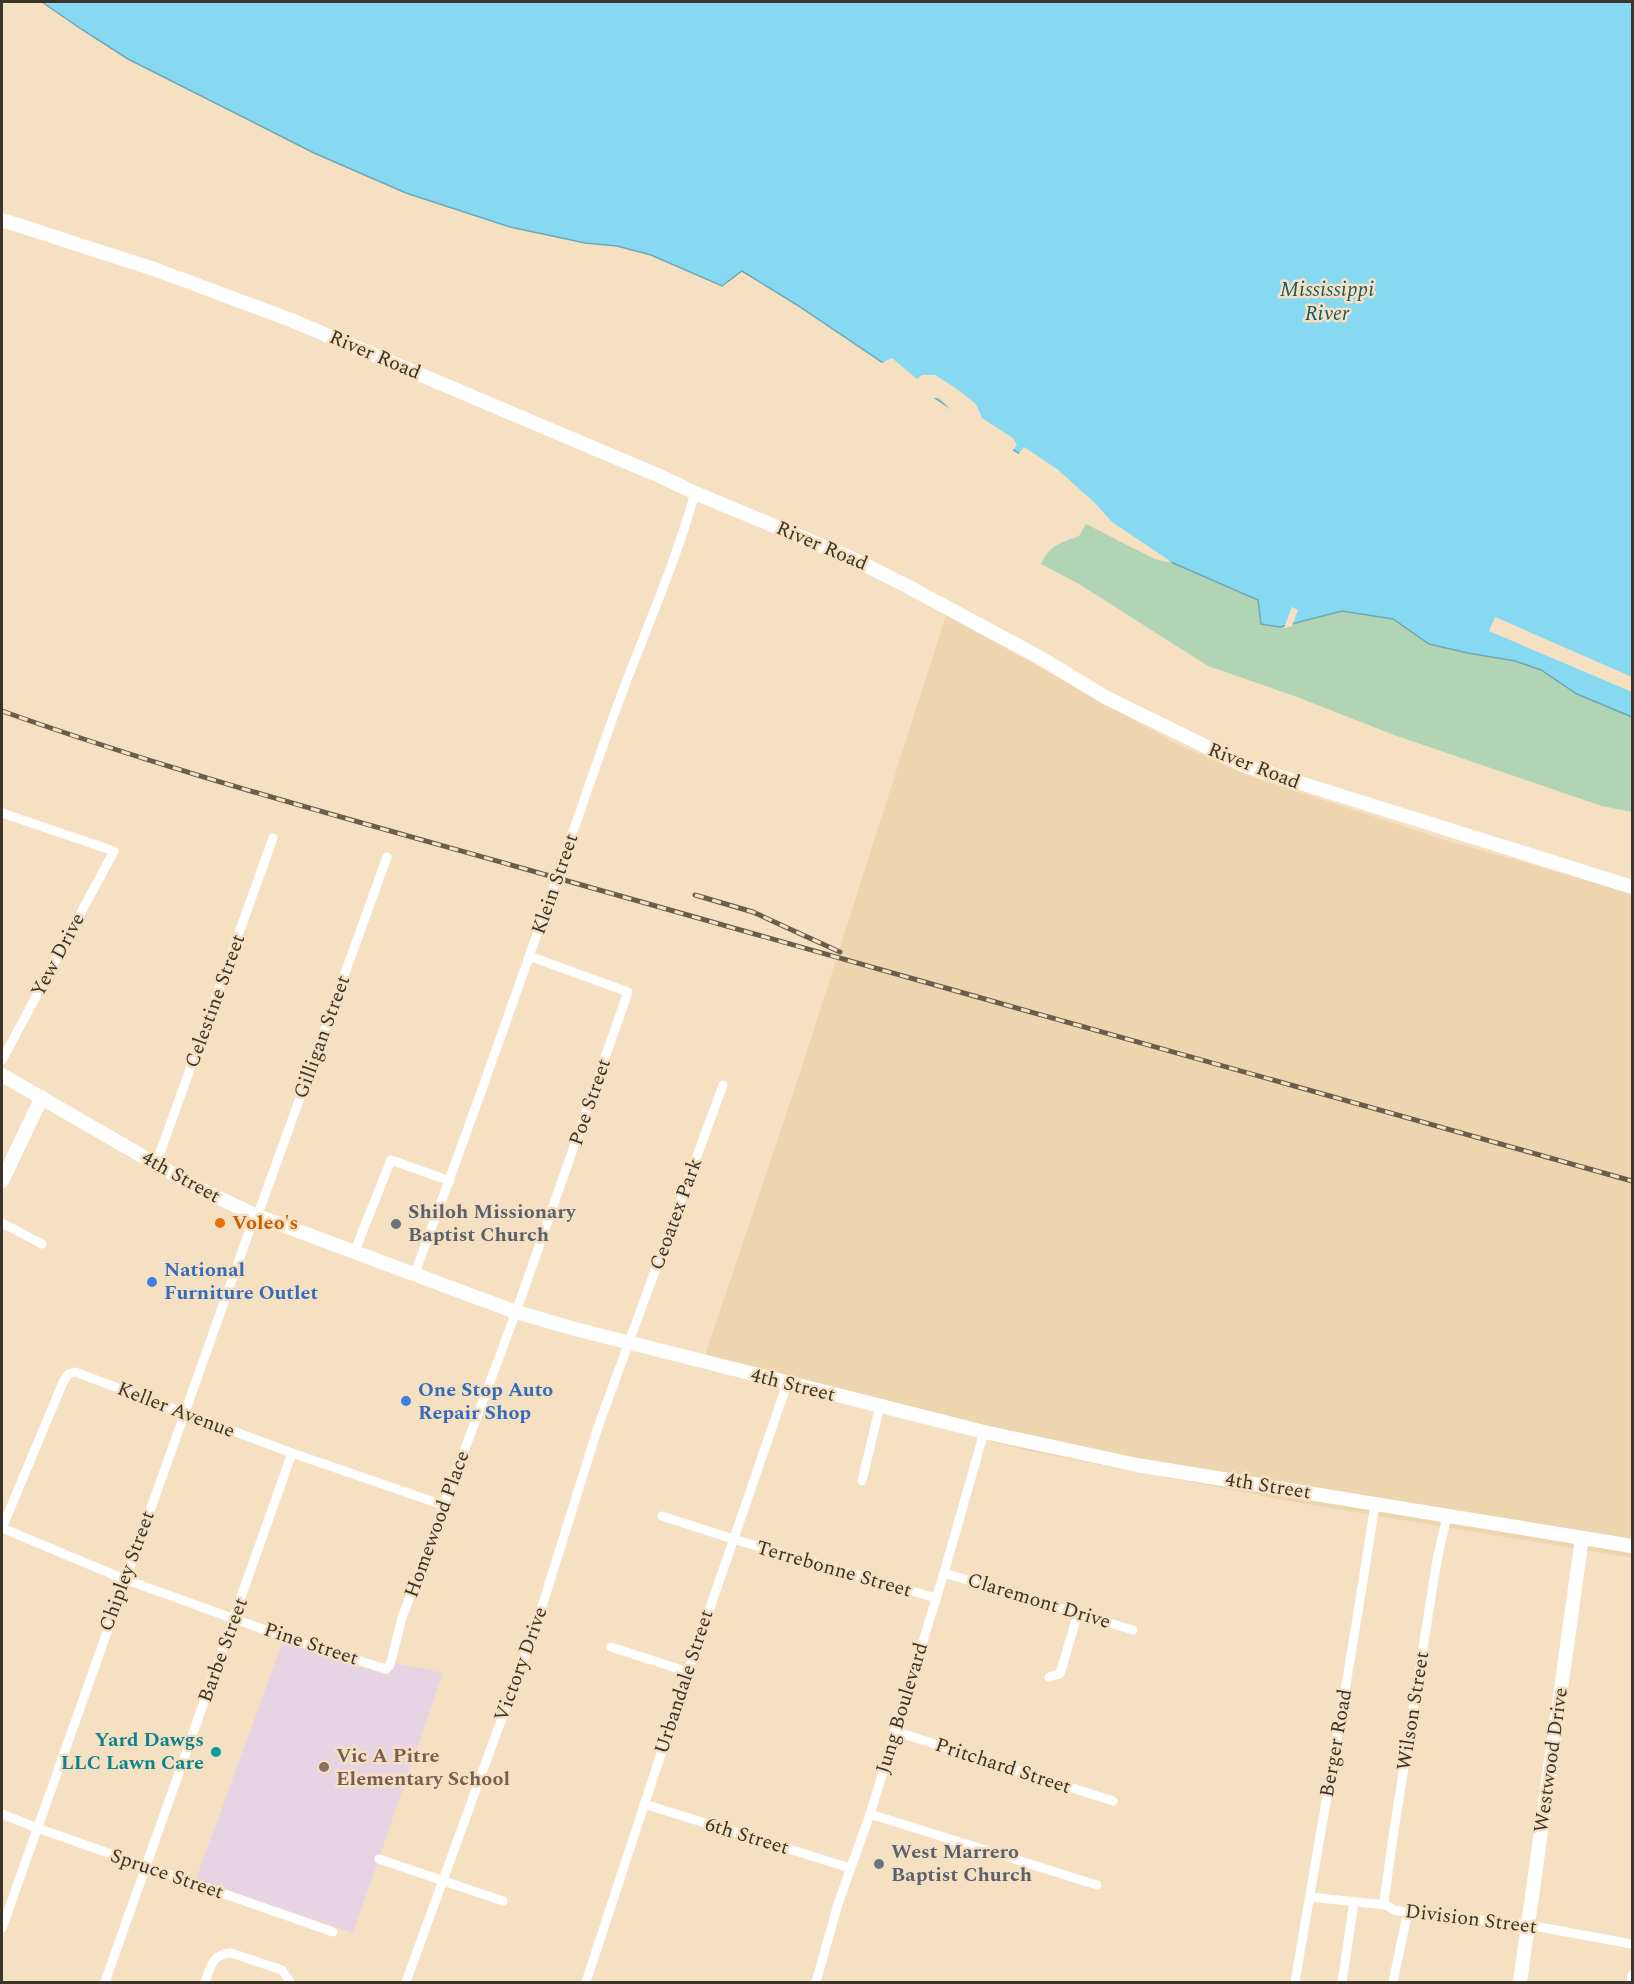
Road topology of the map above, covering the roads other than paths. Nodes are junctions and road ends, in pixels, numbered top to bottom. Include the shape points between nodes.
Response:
1 (2, 220) edge
2 (695, 493) junction
3 (2, 813) edge
4 (273, 838) dead end
5 (387, 857) dead end
6 (1632, 887) edge
7 (529, 956) junction
8 (2, 1060) edge
9 (2, 1075) edge
10 (723, 1085) dead end
11 (42, 1097) junction
12 (156, 1164) junction
13 (2, 1181) edge
14 (450, 1181) junction
15 (256, 1216) junction
16 (2, 1223) edge
17 (42, 1244) dead end
18 (354, 1253) junction
19 (414, 1275) junction
20 (516, 1312) junction
21 (629, 1343) junction
22 (787, 1384) junction
23 (880, 1406) junction
24 (184, 1414) junction
25 (984, 1432) junction
26 (292, 1454) junction
27 (862, 1481) dead end
28 (1375, 1504) junction
29 (443, 1505) junction
30 (662, 1516) dead end
31 (1447, 1516) junction
32 (2, 1528) edge
33 (1582, 1538) junction
34 (733, 1539) junction
35 (1632, 1546) edge
36 (944, 1573) junction
37 (124, 1579) junction
38 (936, 1598) junction
39 (1078, 1613) junction
40 (234, 1618) junction
41 (1133, 1630) dead end
42 (611, 1647) dead end
43 (386, 1669) joint
44 (688, 1672) junction
45 (1049, 1677) dead end
46 (894, 1731) junction
47 (1113, 1801) dead end
48 (644, 1804) junction
49 (2, 1814) edge
50 (870, 1814) junction
51 (37, 1828) junction
52 (379, 1859) dead end
53 (146, 1867) junction
54 (850, 1868) junction
55 (442, 1881) junction
56 (1097, 1885) dead end
57 (1310, 1897) junction
58 (503, 1901) dead end
59 (1354, 1902) junction
60 (1386, 1905) junction
61 (1411, 1913) junction
62 (1528, 1925) junction
63 (2, 1928) edge
64 (333, 1932) dead end
65 (1632, 1944) edge
66 (1632, 1975) edge
67 (105, 1983) edge
68 (205, 1983) edge
69 (290, 1983) edge
70 (406, 1983) edge
71 (586, 1983) edge
72 (816, 1983) edge
73 (1295, 1983) edge
74 (1342, 1983) edge
75 (1393, 1983) edge
76 (1520, 1983) edge
77 (1631, 1983) edge

1 - 2 main road, River Road via 154,269 291,320
2 - 6 main road, River Road via 859,561 1106,697 1246,766
2 - 7 street, Klein Street via 685,530 611,722
3 - 8 street, Yew Drive via 114,851
4 - 12 street, Celestine Street
5 - 15 street, Gilligan Street
7 - 14 street, Klein Street
7 - 20 street, Poe Street via 628,992
9 - 11 main road, 4th Street
10 - 21 street, Ceoatex Park
11 - 12 main road, 4th Street
11 - 13 main road
12 - 15 main road, 4th Street
14 - 18 street via 391,1160
14 - 19 street, Klein Street
15 - 18 main road, 4th Street
15 - 24 street, Chipley Street
16 - 17 street
18 - 19 main road, 4th Street
19 - 20 main road, 4th Street
20 - 21 main road, 4th Street
20 - 29 street, Homewood Place
21 - 22 main road, 4th Street
21 - 55 street, Victory Drive via 599,1424 539,1616
22 - 23 main road, 4th Street
22 - 34 street, Urbandale Street
23 - 25 main road, 4th Street
23 - 27 street
24 - 26 street, Keller Avenue
24 - 32 street, Keller Avenue via 84,1374 69,1374
24 - 37 street, Chipley Street
25 - 28 main road, 4th Street via 1137,1465
25 - 36 street, Jung Boulevard
26 - 29 street, Keller Avenue
26 - 40 street, Barbe Street
28 - 31 main road, 4th Street
28 - 57 street, Berger Road
29 - 43 street, Homewood Place
30 - 34 street, Terrebonne Street
31 - 33 main road, 4th Street
31 - 60 street, Wilson Street via 1394,1830
32 - 37 street, Pine Street
33 - 35 main road, 4th Street
33 - 62 main road, Westwood Drive
34 - 38 street, Terrebonne Street
34 - 44 street, Urbandale Street
36 - 38 street, Jung Boulevard
36 - 39 street, Claremont Drive
37 - 40 street, Pine Street
37 - 51 street, Chipley Street
38 - 46 street, Jung Boulevard
39 - 41 street, Claremont Drive
39 - 45 street via 1060,1674
40 - 43 street, Pine Street
40 - 53 street, Barbe Street
42 - 44 street
44 - 48 street, Urbandale Street
46 - 47 street, Pritchard Street
46 - 50 street, Jung Boulevard
48 - 54 street, 6th Street
48 - 71 street, Urbandale Street
49 - 51 street, Spruce Street
50 - 54 street, Jung Boulevard
50 - 56 street
51 - 53 street, Spruce Street
51 - 63 street, Chipley Street
52 - 55 street
53 - 64 street, Spruce Street
53 - 67 street, Barbe Street
54 - 72 street, Jung Boulevard
55 - 58 street
55 - 70 street, Victory Drive
57 - 59 street, Division Street
57 - 73 street, Berger Road
59 - 60 street, Division Street
59 - 74 street
60 - 61 street, Division Street
61 - 62 street, Division Street
61 - 75 street via 1406,1920
62 - 65 street, Division Street
62 - 76 main road, Westwood Drive
66 - 77 street
68 - 69 street via 211,1964 219,1955 231,1953 282,1970

